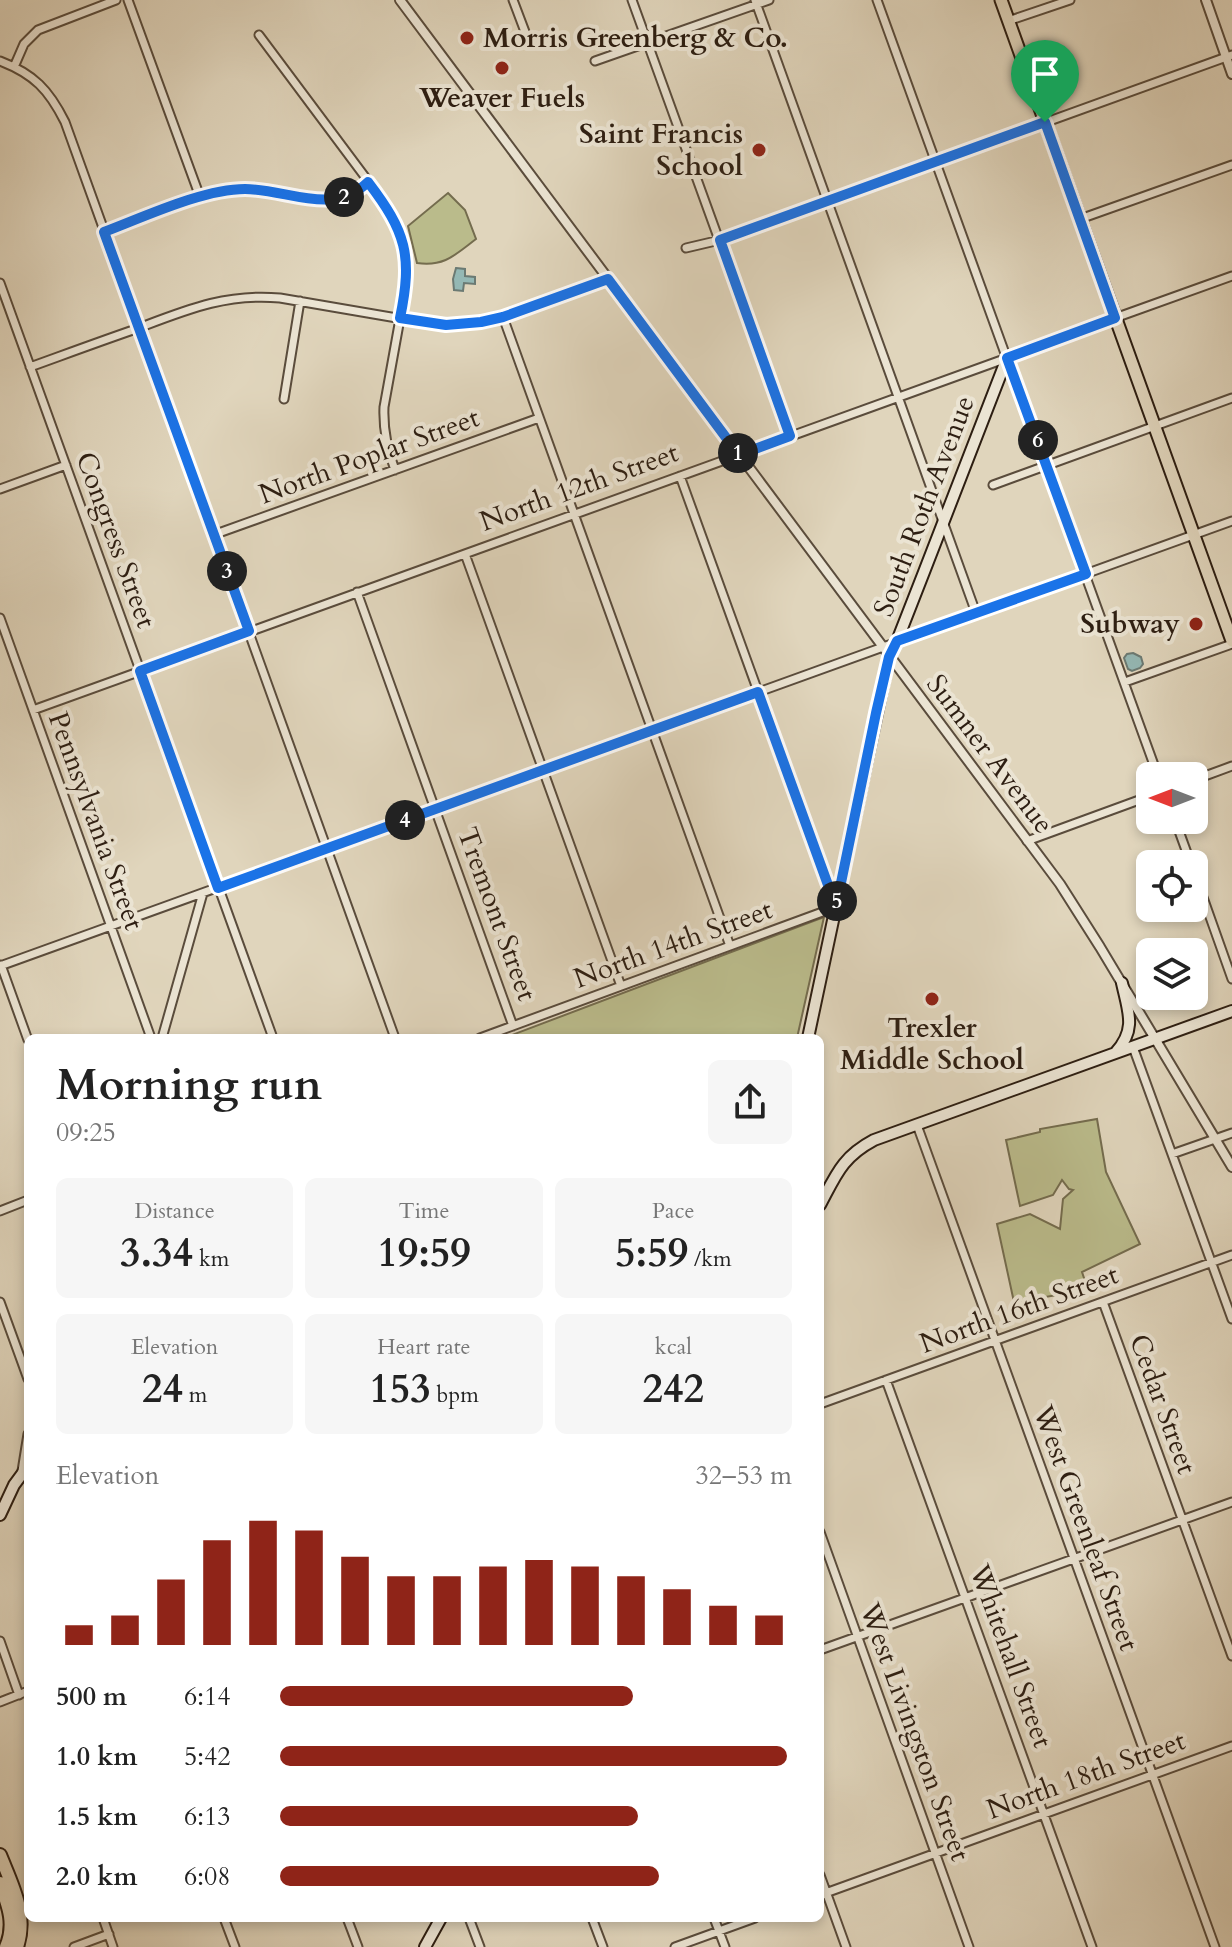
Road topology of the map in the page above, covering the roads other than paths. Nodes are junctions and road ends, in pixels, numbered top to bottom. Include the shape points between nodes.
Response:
1 (116, 0) edge
2 (128, 0) edge
3 (400, 0) edge
4 (513, 0) edge
5 (632, 0) edge
6 (769, 0) edge
7 (877, 0) edge
8 (1001, 0) edge
9 (1070, 0) edge
10 (1206, 0) edge
11 (756, 2) edge
12 (1008, 21) junction
13 (259, 35) dead end
14 (647, 42) junction
15 (530, 45) dead end
16 (1229, 56) edge
17 (0, 61) edge
18 (595, 61) dead end
19 (14, 67) junction
20 (1232, 74) edge
21 (1045, 122) junction
22 (935, 161) junction
23 (1232, 165) edge
24 (368, 182) junction
25 (200, 197) junction
26 (827, 200) junction
27 (1080, 219) junction
28 (104, 232) junction
29 (720, 240) junction
30 (686, 248) dead end
31 (1232, 276) edge
32 (608, 279) junction
33 (0, 283) edge
34 (300, 301) junction
35 (503, 317) junction
36 (400, 318) junction
37 (1115, 318) junction
38 (138, 328) junction
39 (1007, 358) junction
40 (30, 367) junction
41 (899, 397) junction
42 (1232, 398) edge
43 (284, 399) dead end
44 (539, 418) junction
45 (1155, 427) junction
46 (790, 436) junction
47 (739, 455) junction
48 (66, 465) junction
49 (1047, 466) junction
50 (395, 470) junction
51 (680, 476) junction
52 (993, 485) dead end
53 (0, 489) edge
54 (574, 514) junction
55 (1232, 521) edge
56 (944, 522) junction
57 (213, 535) junction
58 (1194, 535) junction
59 (465, 554) junction
60 (1086, 574) junction
61 (357, 592) junction
62 (976, 613) junction
63 (0, 618) edge
64 (249, 631) junction
65 (897, 641) junction
66 (1232, 643) edge
67 (886, 652) junction
68 (140, 671) junction
69 (1125, 682) junction
70 (758, 692) junction
71 (33, 710) junction
72 (652, 731) junction
73 (1153, 762) edge
74 (1232, 766) edge
75 (543, 770) junction
76 (1208, 775) edge
77 (1136, 801) edge
78 (436, 809) junction
79 (1027, 841) junction
80 (328, 847) junction
81 (218, 888) junction
82 (203, 893) junction
83 (836, 907) junction
84 (1208, 911) edge
85 (110, 926) junction
86 (730, 946) junction
87 (0, 965) edge
88 (1232, 979) edge
89 (1122, 983) junction
90 (621, 986) junction
91 (1232, 1011) edge
92 (513, 1026) junction
93 (26, 1034) edge
94 (150, 1034) edge
95 (163, 1034) edge
96 (272, 1034) edge
97 (394, 1034) edge
98 (491, 1034) edge
99 (809, 1034) edge
100 (1155, 1039) junction
101 (1133, 1047) junction
102 (1115, 1054) junction
103 (917, 1125) junction
104 (1232, 1133) edge
105 (1215, 1139) junction
106 (1172, 1154) junction
107 (1232, 1167) edge
108 (824, 1197) edge
109 (24, 1202) edge
110 (0, 1211) edge
111 (1232, 1255) edge
112 (1212, 1263) junction
113 (0, 1302) edge
114 (1103, 1302) junction
115 (1232, 1319) edge
116 (995, 1342) junction
117 (24, 1368) edge
118 (886, 1380) junction
119 (824, 1403) edge
120 (24, 1471) edge
121 (1232, 1502) edge
122 (0, 1515) edge
123 (1182, 1519) junction
124 (824, 1543) edge
125 (1074, 1558) junction
126 (966, 1597) junction
127 (858, 1636) junction
128 (0, 1641) edge
129 (824, 1649) edge
130 (1232, 1656) edge
131 (24, 1693) edge
132 (0, 1702) edge
133 (1232, 1746) edge
134 (1153, 1774) junction
135 (1044, 1813) junction
136 (935, 1853) junction
137 (0, 1855) edge
138 (0, 1883) edge
139 (824, 1894) edge
140 (824, 1896) edge
141 (104, 1922) edge
142 (226, 1922) edge
143 (349, 1922) edge
144 (439, 1922) edge
145 (471, 1922) edge
146 (594, 1922) edge
147 (716, 1922) edge
148 (744, 1922) edge
149 (719, 1931) junction
150 (109, 1934) junction
151 (6, 1947) edge
152 (17, 1947) edge
153 (74, 1947) edge
154 (113, 1947) edge
155 (235, 1947) edge
156 (358, 1947) edge
157 (425, 1947) edge
158 (480, 1947) edge
159 (603, 1947) edge
160 (675, 1947) edge
161 (725, 1947) edge
162 (846, 1947) edge
163 (969, 1947) edge
164 (1092, 1947) edge
165 (1215, 1947) edge

1 - 19 street via 38,30 24,44
2 - 25 street
3 - 32 street, Sumner Avenue
4 - 15 street
5 - 14 street
6 - 11 street
7 - 22 street
8 - 12 main road
9 - 12 street
10 - 16 street
11 - 14 street
11 - 26 street
12 - 21 main road
13 - 24 street
14 - 18 street
14 - 29 street
16 - 20 street
16 - 21 street
17 - 19 street
19 - 28 street via 40,84 57,105
21 - 22 street
21 - 27 main road
22 - 26 street
22 - 39 street
23 - 27 street
24 - 25 street via 331,200 245,189
24 - 36 street via 389,209 406,253
25 - 28 street
26 - 29 street
26 - 41 street
27 - 37 main road
28 - 38 street
29 - 30 street
29 - 46 street
31 - 37 street, North 12th Street
32 - 35 street
32 - 47 street, Sumner Avenue
33 - 40 street, Congress Street
34 - 36 street
34 - 38 street via 230,298
34 - 43 street
35 - 36 street via 446,325
35 - 44 street
36 - 50 street via 384,407 385,437
37 - 39 main road, North 12th Street
37 - 45 main road
38 - 40 street
38 - 57 street
39 - 41 street, North 12th Street
39 - 49 street
39 - 56 main road, South Roth Avenue
40 - 48 street, Congress Street
41 - 46 street, North 12th Street
41 - 56 street
42 - 45 street
44 - 50 street, North Poplar Street
44 - 54 street
45 - 49 street
45 - 58 main road
46 - 47 street, North 12th Street
47 - 51 street, North 12th Street
47 - 67 street, Sumner Avenue
48 - 53 street
48 - 68 street, Congress Street
49 - 52 street
49 - 60 street
50 - 57 street, North Poplar Street
51 - 54 street, North 12th Street
51 - 70 street
54 - 59 street, North 12th Street
54 - 72 street
55 - 58 street
56 - 62 street
56 - 65 main road, South Roth Avenue
57 - 64 street
58 - 60 street
58 - 66 main road
59 - 61 street, North 12th Street
59 - 75 street
60 - 62 street
60 - 69 street
61 - 64 street, North 12th Street
61 - 78 street, Tremont Street
62 - 65 street
63 - 71 street, Pennsylvania Street
64 - 68 street, North 12th Street
64 - 80 street
65 - 67 main road, South Roth Avenue
66 - 69 street
67 - 70 street
67 - 79 street, Sumner Avenue
67 - 83 main road, South Roth Avenue
68 - 71 street, North 12th Street
68 - 81 street, Congress Street
69 - 73 street
70 - 72 street
70 - 83 street
71 - 85 street, Pennsylvania Street
72 - 75 street
72 - 86 street
74 - 76 street
75 - 78 street
75 - 90 street
77 - 79 street
78 - 80 street
78 - 92 street, Tremont Street
79 - 89 street, Sumner Avenue
80 - 81 street
80 - 97 street
81 - 82 street
81 - 96 street, Congress Street
82 - 85 street
82 - 95 street
83 - 86 street, North 14th Street
83 - 99 main road, South Roth Avenue
84 - 88 street
85 - 87 street
85 - 94 street, Pennsylvania Street
86 - 90 street, North 14th Street
87 - 93 street
89 - 100 street, Sumner Avenue
89 - 102 main road via 1129,1030
90 - 92 street, North 14th Street
91 - 100 main road
92 - 98 street, North 14th Street
100 - 101 main road
100 - 105 street, Sumner Avenue
101 - 102 main road
101 - 106 street
102 - 103 main road
103 - 108 main road via 853,1153
103 - 116 street, West Greenleaf Street
104 - 105 street
105 - 106 street
105 - 107 street, Sumner Avenue
106 - 112 street
109 - 110 street
111 - 112 street, North 16th Street
112 - 114 street, North 16th Street
112 - 115 street
113 - 117 street
114 - 116 street, North 16th Street
114 - 123 street, Cedar Street
116 - 118 street, North 16th Street
116 - 125 street, West Greenleaf Street
118 - 119 street, North 16th Street
118 - 126 street, Whitehall Street
120 - 122 main road
121 - 123 street
123 - 125 street
123 - 130 street, Cedar Street
124 - 127 street, West Livingston Street
125 - 126 street
125 - 134 street, West Greenleaf Street
126 - 127 street
126 - 135 street, Whitehall Street
127 - 129 street
127 - 136 street, West Livingston Street
128 - 131 street
131 - 132 street
133 - 134 street, North 18th Street
134 - 135 street, North 18th Street
134 - 165 street, West Greenleaf Street
135 - 136 street, North 18th Street
135 - 164 street, Whitehall Street
136 - 139 street, North 18th Street
136 - 163 street, West Livingston Street
137 - 152 highway via 21,1915
138 - 151 highway via 11,1916
140 - 162 street
141 - 150 street
142 - 155 street
143 - 156 street
144 - 157 main road
145 - 158 street
146 - 159 street
147 - 149 street
148 - 149 street
149 - 160 street
149 - 161 street
150 - 153 street
150 - 154 street

